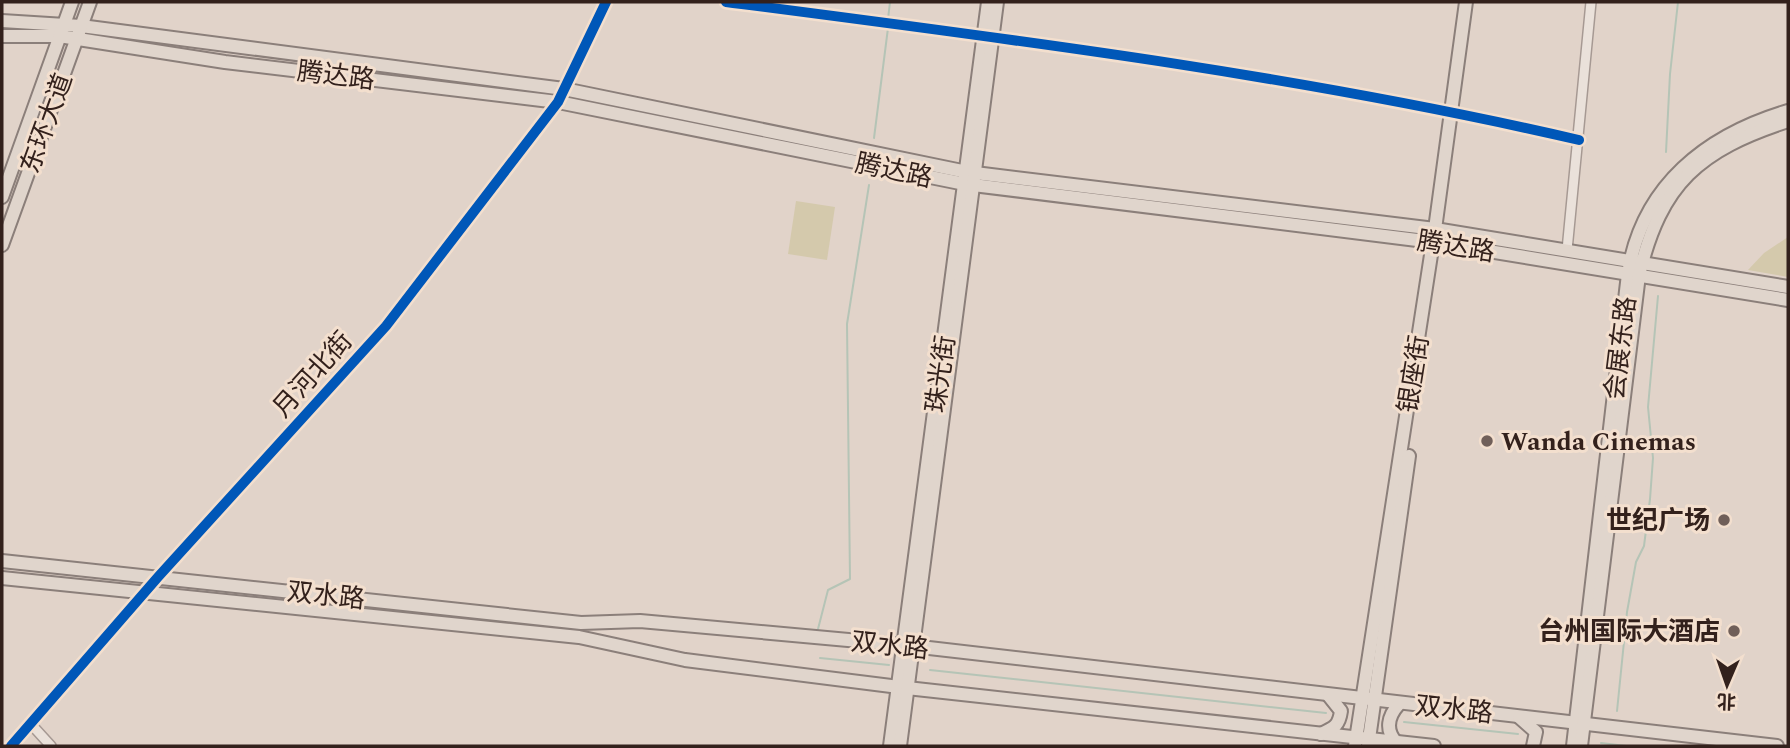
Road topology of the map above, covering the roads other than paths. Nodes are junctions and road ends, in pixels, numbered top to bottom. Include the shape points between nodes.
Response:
1 (72, 2) edge
2 (90, 2) edge
3 (606, 2) edge
4 (726, 2) edge
5 (988, 2) edge
6 (998, 2) edge
7 (1466, 2) edge
8 (1473, 2) edge
9 (1591, 2) edge
10 (2, 21) edge
11 (81, 26) junction
12 (61, 31) junction
13 (2, 36) edge
14 (988, 36) junction
15 (76, 39) junction
16 (561, 95) junction
17 (1788, 111) edge
18 (1455, 112) junction
19 (1788, 121) edge
20 (1579, 140) junction
21 (971, 179) junction
22 (2, 197) edge
23 (1437, 236) junction
24 (2, 245) edge
25 (1567, 250) junction
26 (1635, 268) junction
27 (1788, 287) edge
28 (1788, 300) edge
29 (2, 561) edge
30 (2, 578) edge
31 (158, 578) junction
32 (145, 593) junction
33 (908, 646) junction
34 (902, 687) junction
35 (1329, 696) junction
36 (1368, 701) junction
37 (1399, 704) junction
38 (1516, 716) junction
39 (30, 723) junction
40 (1580, 723) junction
41 (1604, 726) junction
42 (1320, 734) junction
43 (1362, 742) edge
44 (1396, 743) junction
45 (11, 746) edge
46 (51, 746) edge
47 (890, 746) edge
48 (900, 746) edge
49 (1434, 746) edge
50 (1533, 746) edge
51 (1573, 746) edge
52 (1583, 746) edge
53 (1777, 746) edge

1 - 12 main road, 东环大道
2 - 11 main road, 东环大道
3 - 16 street, 月河北街
4 - 14 street
5 - 14 main road, 珠光街
6 - 14 main road, 珠光街
7 - 18 main road
8 - 18 main road
9 - 20 street
10 - 12 main road, 腾达路
11 - 12 main road, 腾达路
11 - 15 main road, 东环大道
11 - 16 main road, 腾达路
12 - 13 main road, 腾达路
12 - 15 main road, 腾达路
12 - 22 main road, 东环大道
14 - 18 street
14 - 21 main road, 珠光街
15 - 16 main road, 腾达路 via 225,62
15 - 24 main road, 东环大道
16 - 21 main road, 腾达路
16 - 31 street, 月河北街 via 386,326
17 - 26 main road, 会展东路 via 1728,133 1688,162 1654,204 1634,244
18 - 20 street
18 - 23 main road, 银座街
19 - 26 main road, 会展东路 via 1716,151 1675,187 1660,209
20 - 25 street
21 - 23 main road, 腾达路
21 - 33 main road, 珠光街
23 - 25 main road, 腾达路
23 - 26 main road, 腾达路
23 - 36 main road, 银座街
25 - 26 main road, 腾达路
26 - 27 main road, 腾达路
26 - 28 main road, 腾达路
26 - 40 main road, 会展东路
29 - 31 main road, 双水路
30 - 32 main road, 双水路
31 - 32 street, 月河北街
31 - 33 main road, 双水路 via 581,623 640,621
32 - 34 main road, 双水路 via 579,637 685,660
32 - 39 street, 月河北街
33 - 34 main road, 珠光街
33 - 35 main road, 双水路
34 - 42 main road, 双水路
34 - 47 main road, 珠光街
34 - 48 main road, 珠光街
35 - 36 main road, 双水路
35 - 42 main road via 1341,710 1340,721
36 - 37 main road, 双水路
36 - 43 main road, 银座街
37 - 38 main road, 双水路
37 - 44 main road via 1391,713 1388,729
38 - 40 main road, 双水路
38 - 50 main road via 1536,732
39 - 45 street, 月河北街
39 - 46 street
40 - 41 main road, 双水路
40 - 51 main road, 会展东路
40 - 52 main road, 会展东路
41 - 52 main road via 1593,729
41 - 53 main road, 双水路
42 - 43 main road, 双水路
43 - 44 main road, 双水路
44 - 49 main road, 双水路

